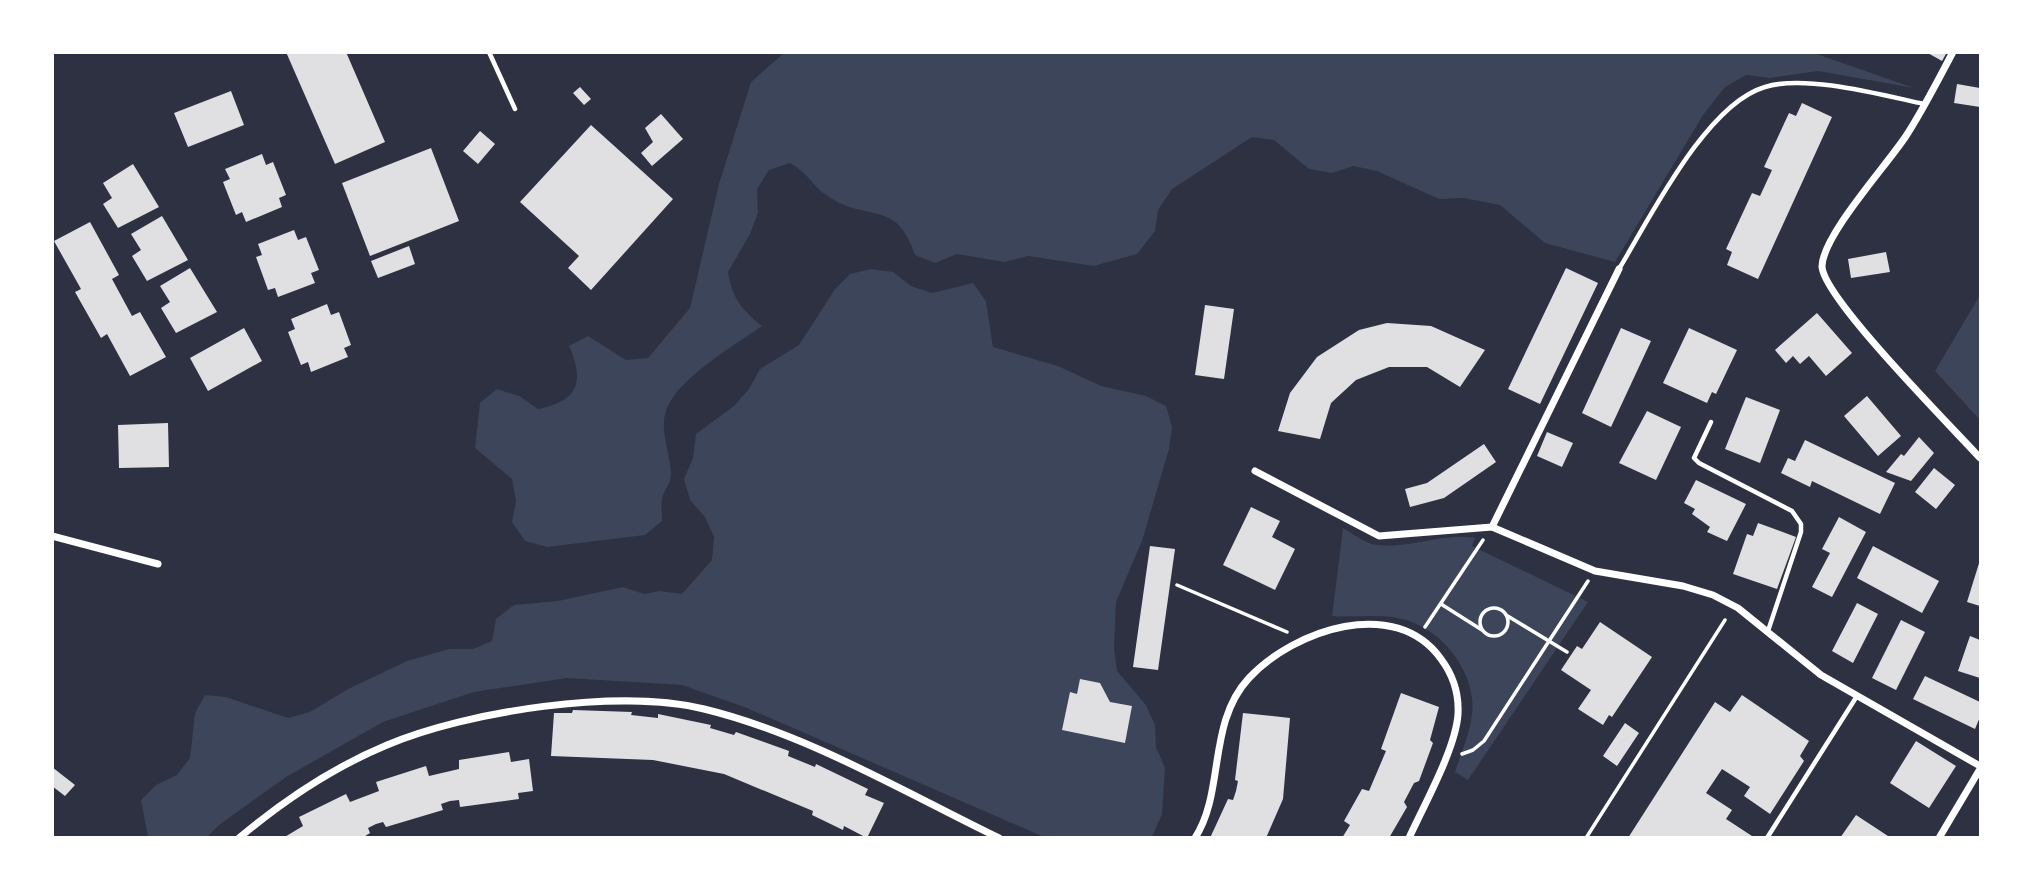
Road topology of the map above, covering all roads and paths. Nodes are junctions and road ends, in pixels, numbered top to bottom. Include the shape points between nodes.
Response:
1 (489, 52) edge
2 (1953, 52) edge
3 (1924, 104) junction
4 (515, 109) dead end
5 (1619, 269) joint
6 (1711, 422) dead end
7 (1980, 458) edge
8 (1255, 471) dead end
9 (1492, 527) junction
10 (52, 536) edge
11 (158, 564) dead end
12 (1595, 571) junction
13 (1177, 585) dead end
14 (1441, 604) junction
15 (1506, 615) junction
16 (1725, 620) dead end
17 (1483, 631) junction
18 (1768, 632) junction
19 (1419, 639) junction
20 (1305, 640) junction
21 (1549, 641) junction
22 (1567, 652) dead end
23 (1857, 696) junction
24 (1446, 753) junction
25 (1980, 767) edge
26 (239, 838) edge
27 (999, 838) edge
28 (1195, 838) edge
29 (1409, 838) edge
30 (1586, 838) edge
31 (1767, 838) edge
32 (1938, 838) edge

1 - 4 lane
2 - 3 street
3 - 5 lane via 1861,90 1796,84 1752,92 1729,108 1690,154
3 - 7 street via 1831,243 1822,264 1824,277 1845,310
5 - 9 street
6 - 18 lane via 1694,458 1792,511 1801,524
8 - 9 street via 1379,536
9 - 12 street
9 - 14 path
10 - 11 street
12 - 18 street via 1713,594
12 - 21 path
13 - 20 path
14 - 17 path
14 - 19 path
15 - 17 path via 1508,623 1500,634
15 - 17 path via 1495,608 1486,610 1480,622
15 - 21 path
16 - 30 path
18 - 23 street via 1821,675
19 - 20 street via 1368,624 1343,626
19 - 24 street via 1447,667 1455,689 1458,715
20 - 28 street via 1267,662 1236,694 1224,724 1206,814
21 - 22 path
21 - 24 path via 1484,741 1473,750
23 - 25 street
23 - 31 lane
24 - 29 street
25 - 32 street
26 - 27 street via 325,777 407,737 537,708 637,700 680,703 757,725

